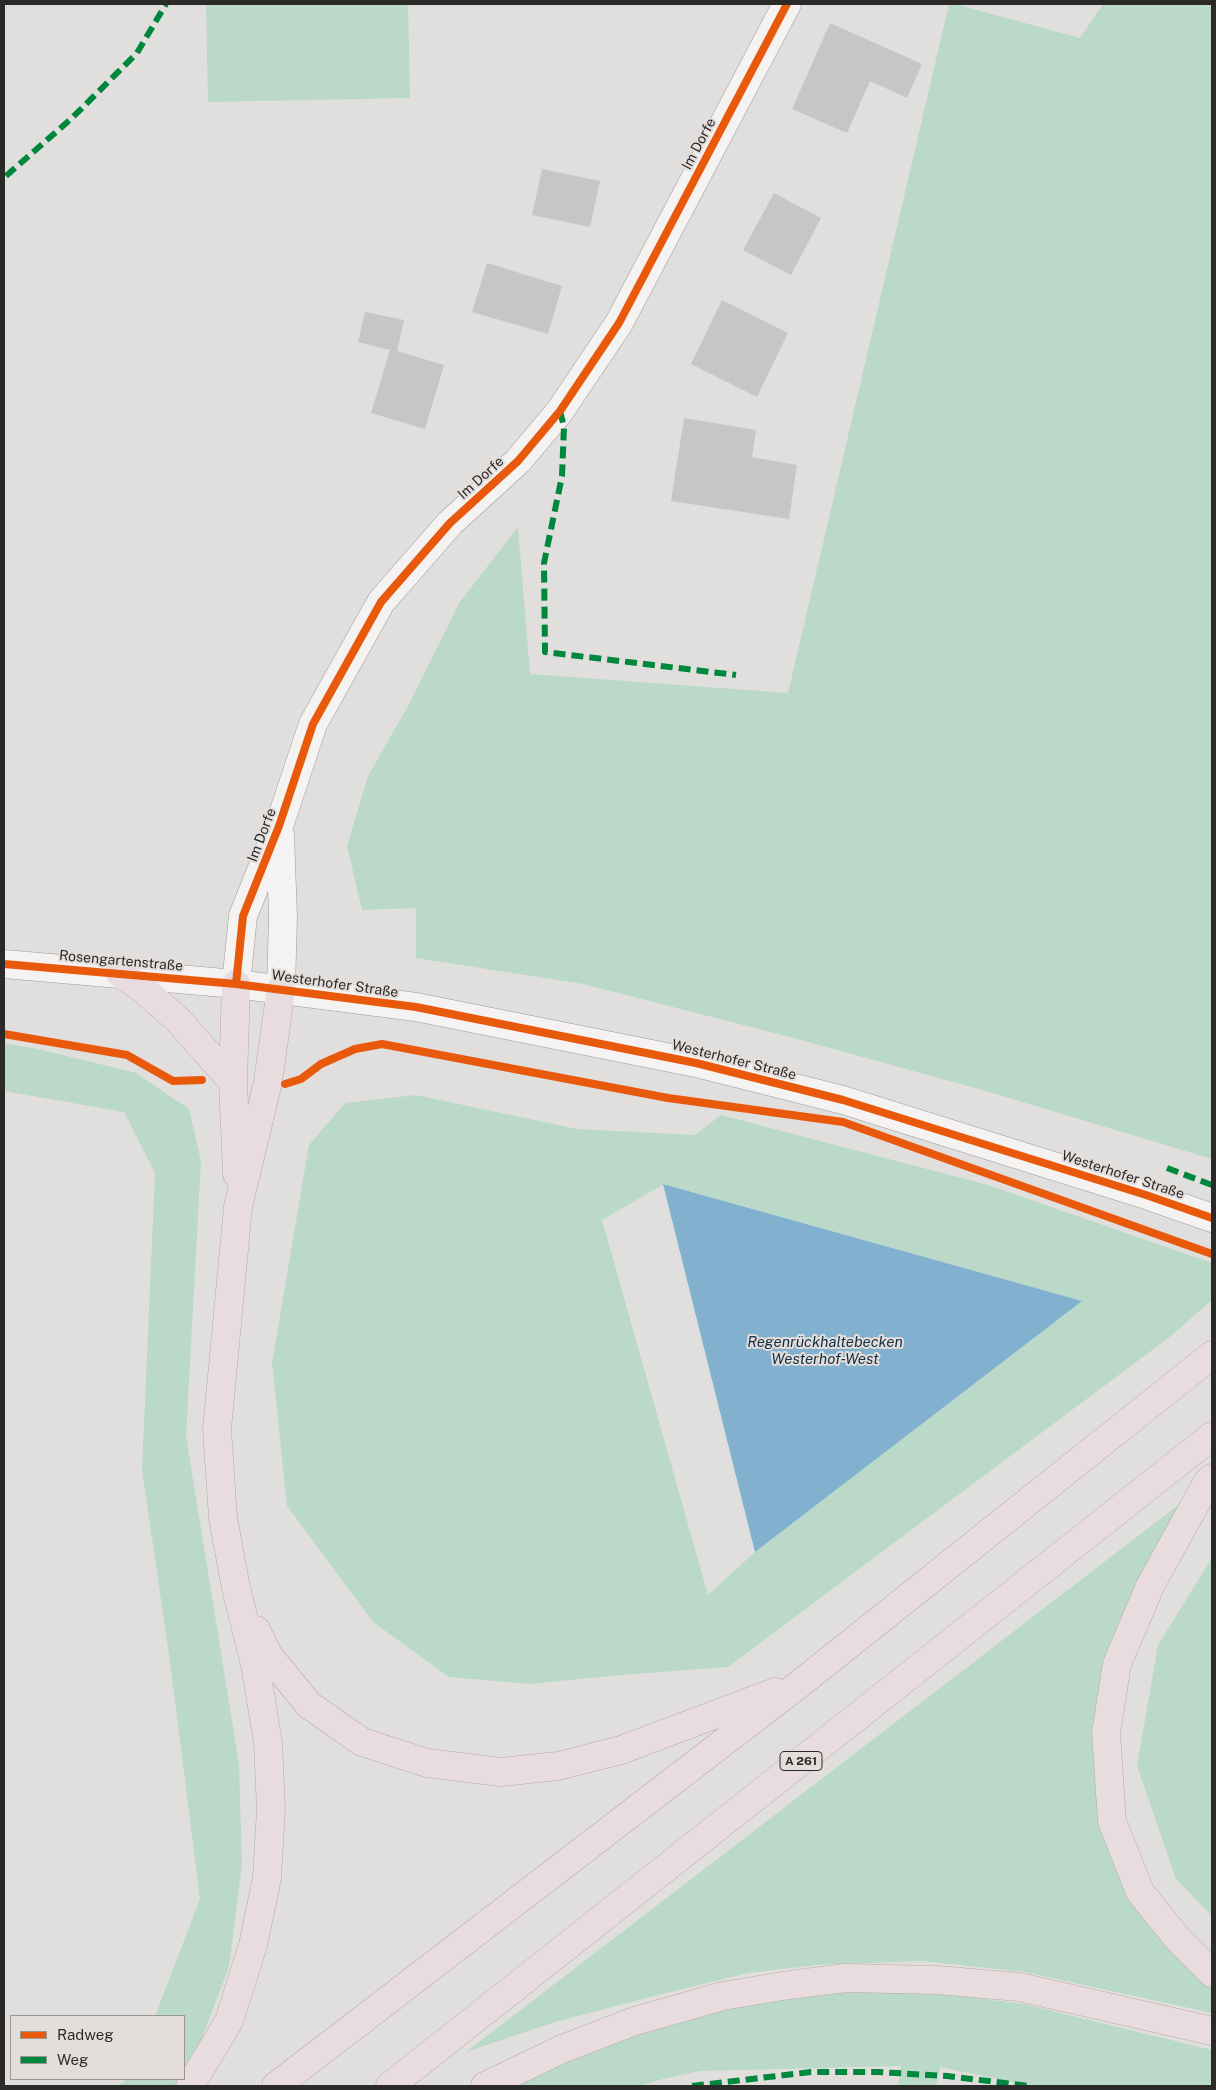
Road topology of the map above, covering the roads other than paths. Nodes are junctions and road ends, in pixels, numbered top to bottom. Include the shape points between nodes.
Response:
1 (787, 4) edge
2 (279, 826) junction
3 (4, 964) edge
4 (120, 973) junction
5 (236, 984) junction
6 (281, 989) junction
7 (232, 1082) junction
8 (238, 1207) junction
9 (1212, 1218) edge
10 (1212, 1355) edge
11 (1212, 1436) edge
12 (1212, 1478) edge
13 (236, 1588) junction
14 (802, 1682) junction
15 (1212, 1973) edge
16 (1212, 2032) edge
17 (190, 2086) edge
18 (276, 2086) edge
19 (390, 2086) edge
20 (485, 2086) edge

1 - 2 street, Im Dorfe via 619,323 560,411 518,461 450,523 381,602 314,724
2 - 5 street, Im Dorfe via 243,916
2 - 6 street, Im Dorfe via 283,916
3 - 4 street, Rosengartenstraße
4 - 5 street, Rosengartenstraße
4 - 7 highway via 178,1020
5 - 6 street, Westerhofer Straße
5 - 7 highway
6 - 8 highway via 268,1082
6 - 9 street, Westerhofer Straße via 416,1007 696,1062 842,1100 1146,1194
7 - 8 highway
8 - 13 highway via 217,1429 223,1518
10 - 14 highway
11 - 19 highway, A 261
12 - 15 highway via 1150,1586 1117,1664 1106,1733 1112,1821 1140,1892 1178,1939
13 - 14 highway via 269,1656 309,1705 362,1742 427,1763 501,1772 558,1766 621,1750
13 - 17 highway via 255,1664 268,1743 271,1809 267,1878 253,1945 229,2021
14 - 18 highway
16 - 20 highway via 1019,1987 937,1980 846,1978 723,1996 635,2021 562,2048

